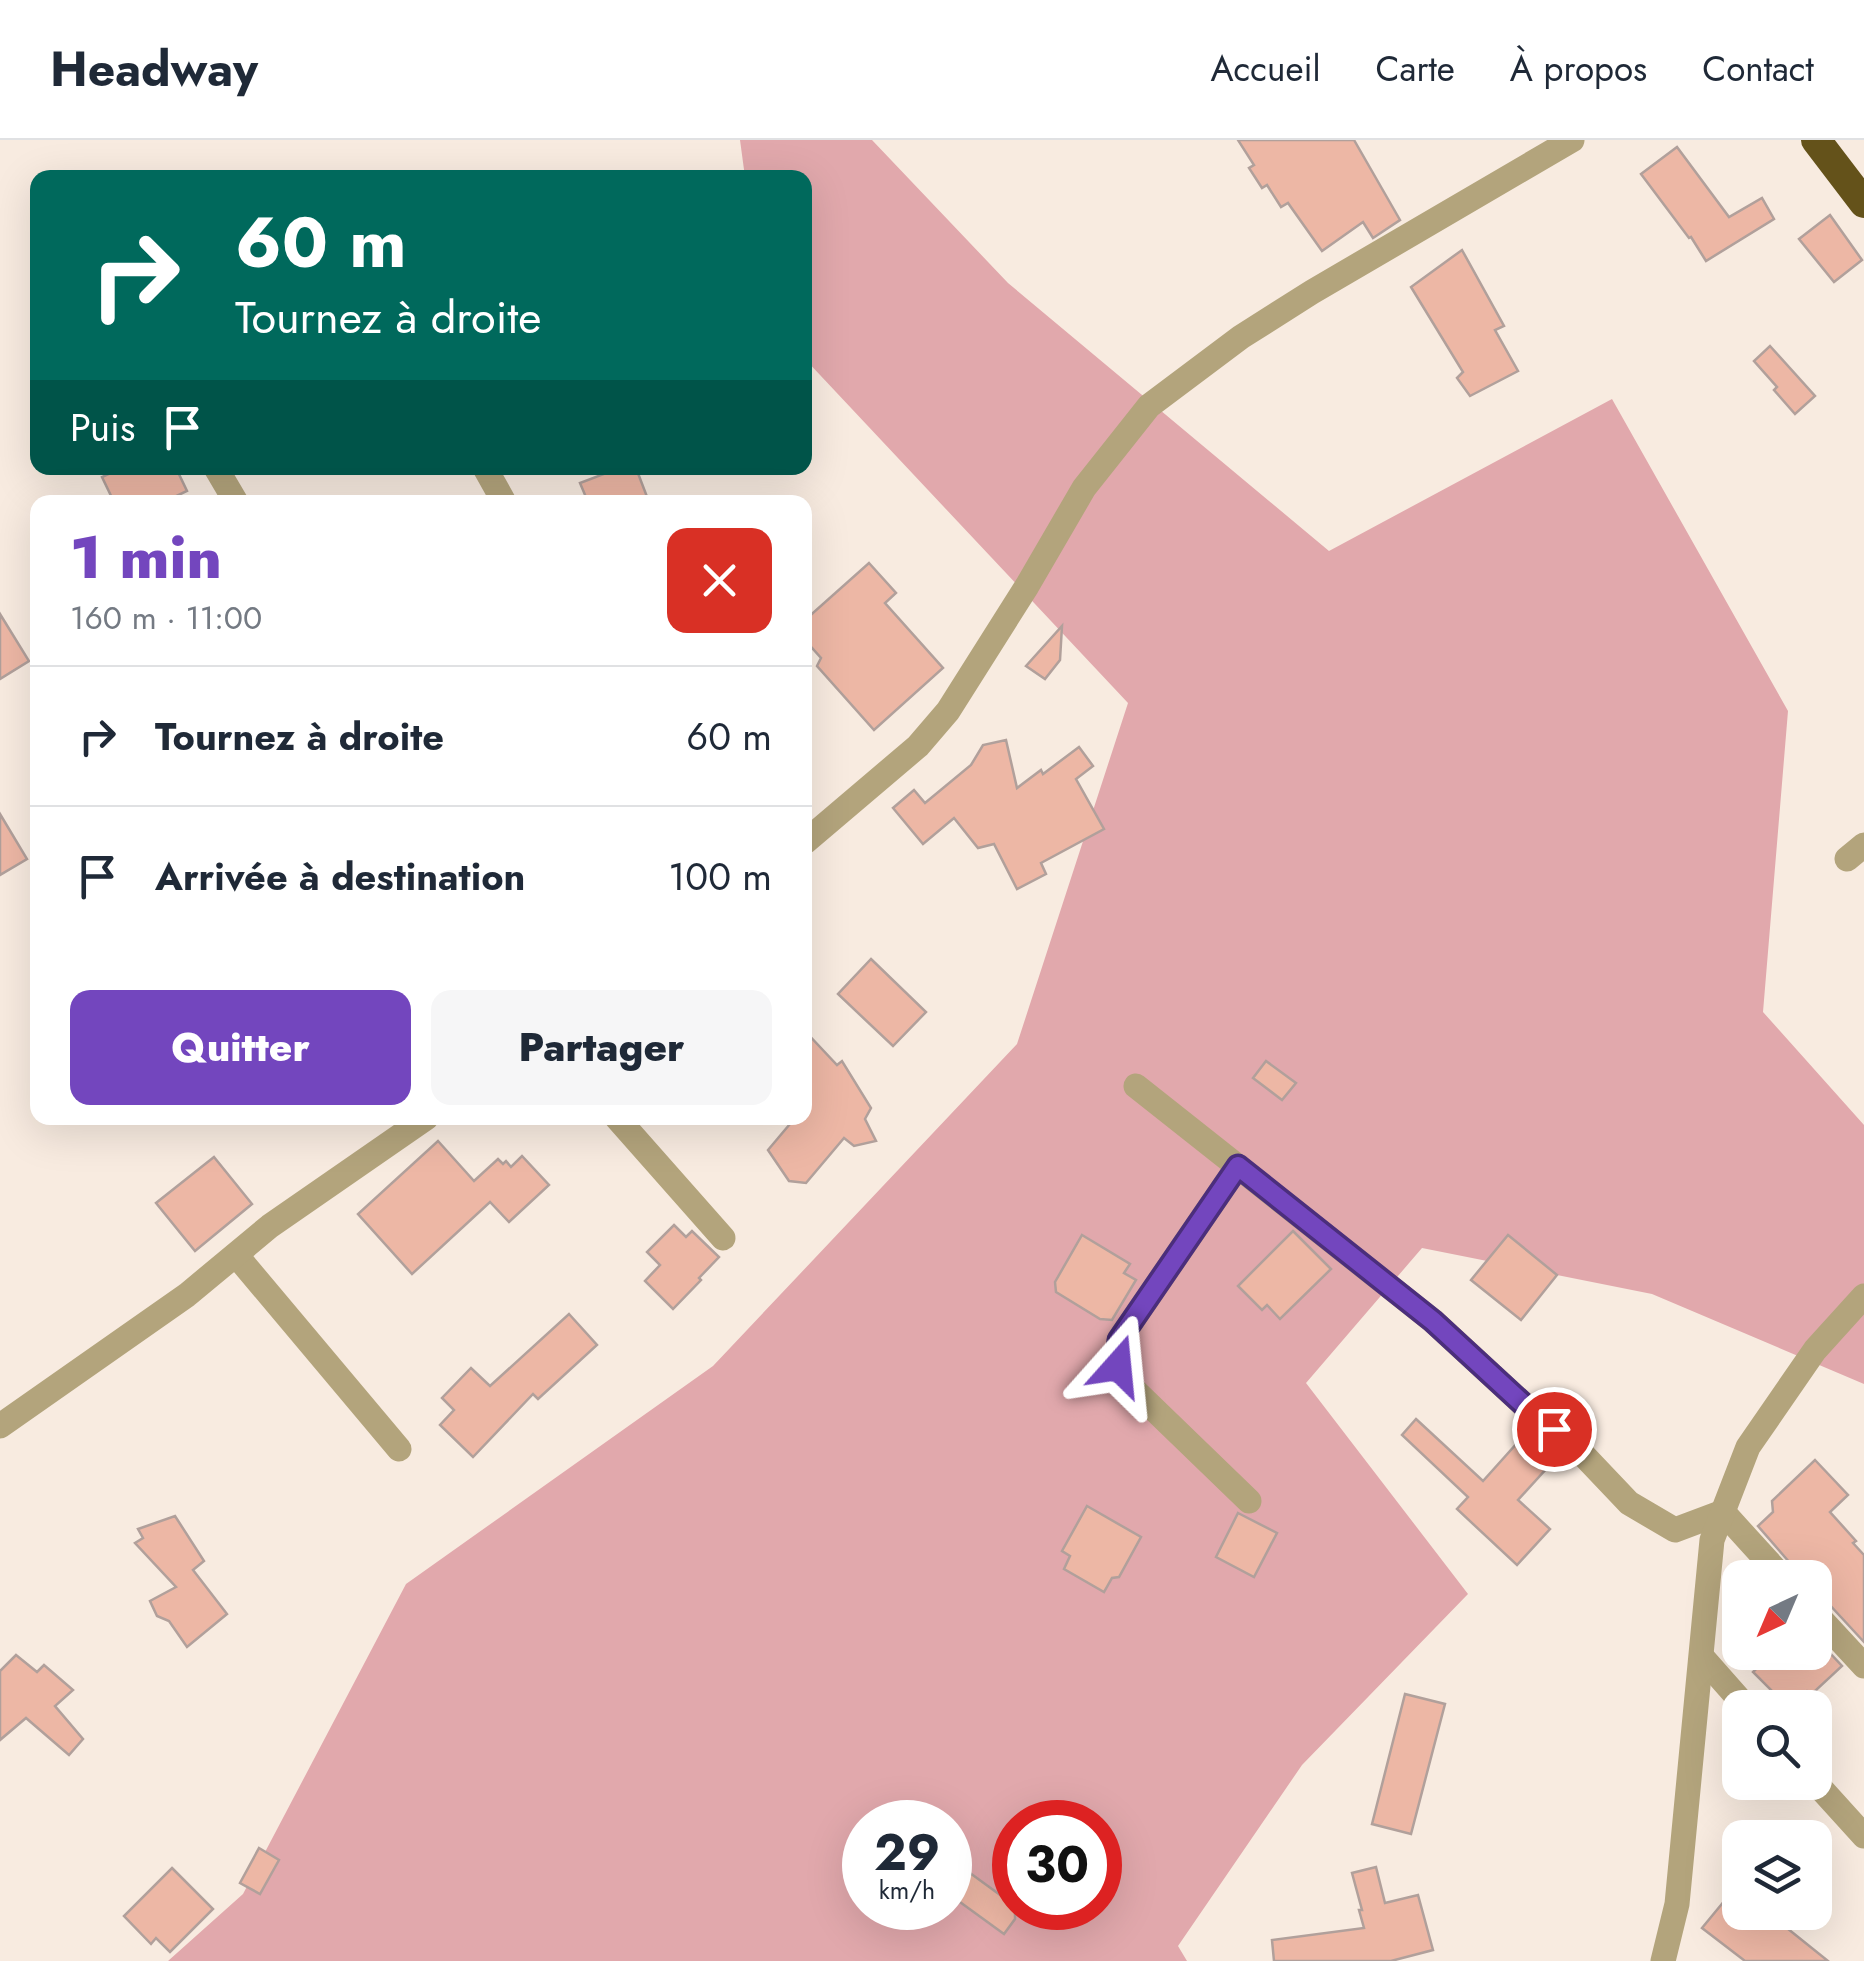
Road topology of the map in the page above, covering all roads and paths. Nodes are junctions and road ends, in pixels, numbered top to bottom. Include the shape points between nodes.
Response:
1 (1572, 140) edge
2 (1816, 140) edge
3 (1864, 203) edge
4 (812, 836) edge
5 (1136, 1086) dead end
6 (416, 1125) edge
7 (624, 1125) edge
8 (1238, 1166) junction
9 (724, 1238) dead end
10 (236, 1255) junction
11 (1864, 1296) edge
12 (0, 1426) edge
13 (400, 1449) dead end
14 (1249, 1500) dead end
15 (1723, 1512) junction
16 (1767, 1560) edge
17 (1832, 1631) edge
18 (1702, 1657) junction
19 (1864, 1666) edge
20 (1732, 1690) edge
21 (1831, 1800) edge
22 (1864, 1836) edge
23 (1663, 1961) edge

1 - 4 street via 1312,292 1150,406 1084,488 948,710 918,746
2 - 3 highway
5 - 8 street
6 - 10 street
7 - 9 street
8 - 14 street via 1119,1340 1118,1366 1129,1385
8 - 15 street via 1433,1321 1630,1503 1675,1530
10 - 12 street
10 - 13 street
11 - 15 street via 1814,1350 1748,1446
15 - 16 street
15 - 18 street via 1712,1540
17 - 19 street
18 - 20 street
18 - 23 street via 1677,1904
21 - 22 street

